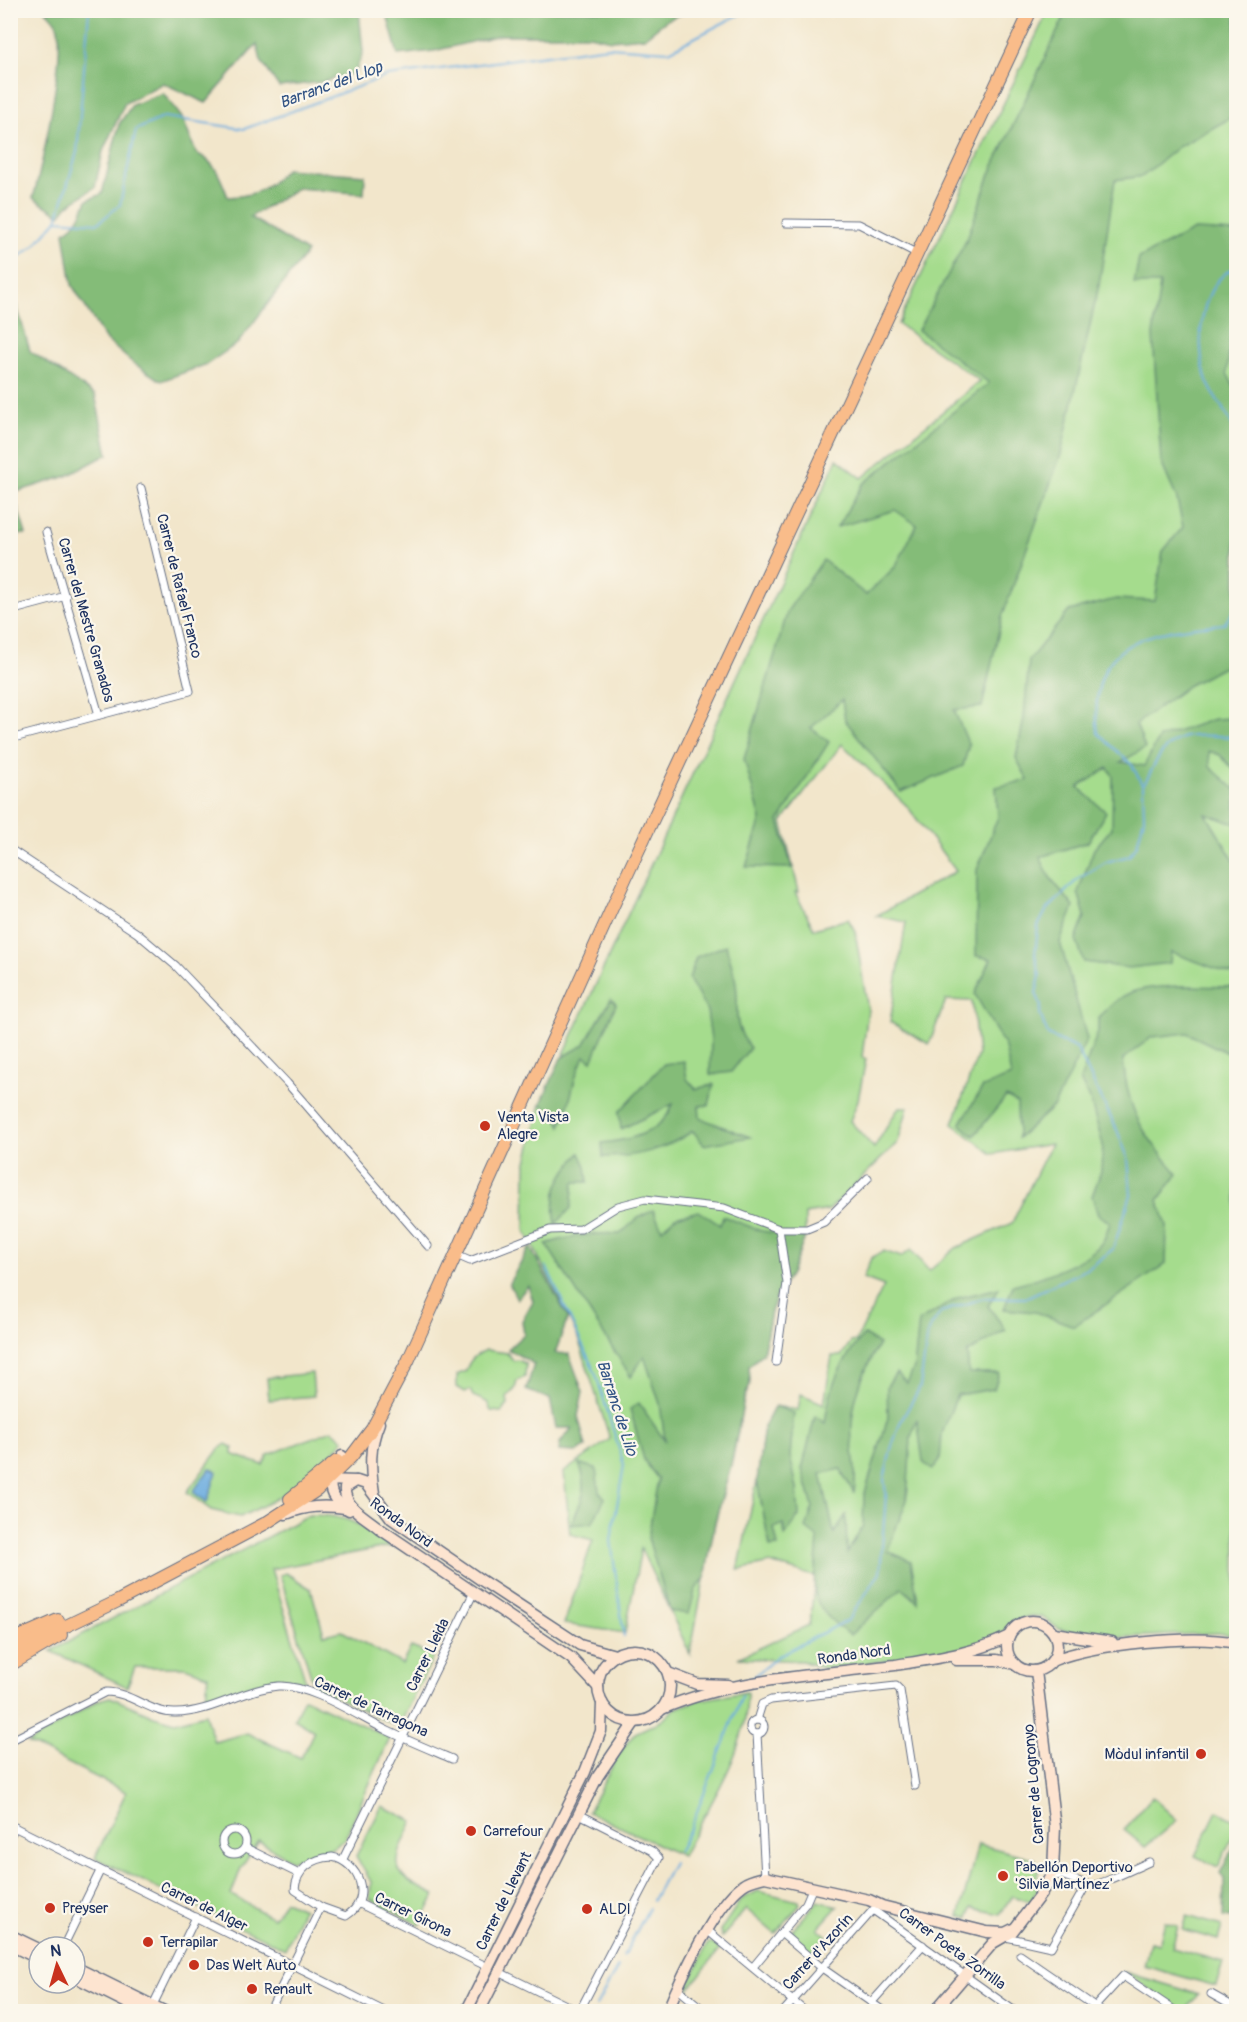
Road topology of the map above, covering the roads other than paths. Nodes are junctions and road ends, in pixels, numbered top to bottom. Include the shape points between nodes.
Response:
1 (1031, 10) edge
2 (786, 223) dead end
3 (918, 254) junction
4 (141, 488) dead end
5 (46, 532) dead end
6 (66, 596) junction
7 (10, 611) edge
8 (99, 715) junction
9 (10, 739) edge
10 (10, 849) edge
11 (868, 1178) dead end
12 (779, 1228) junction
13 (428, 1246) dead end
14 (454, 1254) junction
15 (448, 1269) junction
16 (776, 1362) dead end
17 (390, 1397) junction
18 (342, 1456) junction
19 (330, 1479) junction
20 (357, 1481) junction
21 (311, 1484) junction
22 (374, 1493) junction
23 (345, 1508) junction
24 (365, 1516) junction
25 (266, 1523) junction
26 (474, 1592) junction
27 (103, 1600) junction
28 (118, 1601) junction
29 (1054, 1633) junction
30 (1009, 1636) junction
31 (37, 1639) junction
32 (10, 1641) edge
33 (1236, 1643) edge
34 (1136, 1644) junction
35 (10, 1653) edge
36 (615, 1655) junction
37 (1054, 1660) junction
38 (916, 1662) junction
39 (1015, 1664) junction
40 (10, 1665) edge
41 (1036, 1671) junction
42 (668, 1673) junction
43 (761, 1683) junction
44 (598, 1687) junction
45 (602, 1703) junction
46 (662, 1709) junction
47 (634, 1723) junction
48 (403, 1738) junction
49 (10, 1741) edge
50 (452, 1759) dead end
51 (915, 1786) dead end
52 (579, 1814) junction
53 (13, 1826) edge
54 (10, 1836) edge
55 (246, 1848) dead end
56 (344, 1859) junction
57 (1149, 1862) dead end
58 (100, 1871) junction
59 (299, 1874) junction
60 (765, 1877) junction
61 (1052, 1879) junction
62 (1087, 1887) junction
63 (812, 1888) junction
64 (358, 1903) junction
65 (321, 1907) junction
66 (878, 1908) junction
67 (196, 1917) junction
68 (707, 1930) junction
69 (987, 1932) junction
70 (781, 1933) junction
71 (1010, 1933) junction
72 (10, 1935) edge
73 (69, 1935) edge
74 (27, 1943) edge
75 (993, 1943) junction
76 (10, 1945) edge
77 (923, 1945) junction
78 (27, 1953) edge
79 (1020, 1956) dead end
80 (292, 1965) junction
81 (488, 1967) junction
82 (753, 1967) junction
83 (822, 1968) junction
84 (499, 1972) junction
85 (87, 1973) edge
86 (965, 1974) junction
87 (87, 1982) edge
88 (677, 1988) junction
89 (1211, 1994) dead end
90 (793, 2001) junction
91 (872, 2002) junction
92 (1236, 2007) edge
93 (149, 2008) edge
94 (1093, 2009) edge
95 (1011, 2010) edge
96 (579, 2011) edge
97 (166, 2012) edge
98 (269, 2012) edge
99 (386, 2012) edge
100 (466, 2012) edge
101 (479, 2012) edge
102 (667, 2012) edge
103 (706, 2012) edge
104 (783, 2012) edge
105 (806, 2012) edge
106 (885, 2012) edge
107 (934, 2012) edge
108 (1103, 2012) edge
109 (1177, 2012) edge

1 - 3 highway
2 - 3 street via 859,224
3 - 14 highway
4 - 8 street, Carrer de Rafael Franco via 190,691
5 - 6 street, Carrer del Mestre Granados
6 - 7 street
6 - 8 street, Carrer del Mestre Granados
8 - 9 street
10 - 13 street via 137,933 176,966 287,1083
11 - 12 street via 824,1222 807,1229
12 - 14 street via 724,1208 645,1199 618,1206 581,1228 550,1230 470,1261
12 - 16 street via 787,1283
14 - 15 highway
15 - 17 highway
15 - 18 highway via 379,1403
17 - 19 highway via 372,1429
17 - 22 main road via 370,1449
18 - 19 main road
18 - 21 highway
19 - 20 main road
19 - 21 main road
19 - 23 main road via 331,1488
19 - 25 highway
20 - 22 main road, Ronda Nord
20 - 24 main road, Ronda Nord via 345,1488 346,1500
21 - 27 highway via 247,1525
22 - 36 main road, Ronda Nord via 392,1519 481,1580 580,1645
23 - 24 main road
23 - 25 main road via 303,1507
24 - 26 main road, Ronda Nord
25 - 28 highway
26 - 44 main road, Ronda Nord via 571,1658
26 - 48 street, Carrer Lleida
27 - 31 highway
27 - 32 highway
28 - 31 highway
28 - 40 highway
29 - 30 main road via 1042,1623 1027,1622
29 - 34 main road
29 - 37 main road via 1058,1646
30 - 38 main road, Ronda Nord via 975,1650
30 - 39 main road via 1008,1651
31 - 35 highway
33 - 34 main road via 1212,1640
34 - 37 main road via 1074,1652
36 - 42 main road, Ronda Nord via 635,1650 646,1652 661,1661
36 - 44 main road via 602,1669
37 - 41 main road
38 - 39 main road, Ronda Nord via 976,1659
38 - 43 main road, Ronda Nord
39 - 41 main road
41 - 61 main road, Carrer de Logronyo via 1055,1827
42 - 43 main road, Ronda Nord via 697,1684
42 - 46 main road via 671,1689
43 - 46 main road, Ronda Nord via 699,1696
44 - 45 main road, Ronda Nord
45 - 47 main road via 617,1718
45 - 81 main road, Carrer de Llevant via 601,1731 585,1772
46 - 47 main road, Ronda Nord via 650,1719
47 - 52 main road, Carrer de Llevant via 598,1776
48 - 49 street, Carrer de Tarragona via 317,1696 286,1686 173,1714 106,1692
48 - 50 street, Carrer de Tarragona
48 - 56 street, Carrer Lleida
51 - 60 street via 900,1690 896,1686 762,1704 757,1720 764,1726 757,1734
52 - 84 main road, Carrer de Llevant
52 - 96 street via 659,1858
53 - 54 street
53 - 58 street, Carrer de Alger
55 - 59 street
56 - 59 street via 321,1858
56 - 64 street via 361,1882
57 - 62 street
58 - 67 street, Carrer de Alger
58 - 73 street
59 - 65 street via 297,1894
60 - 63 main road
60 - 68 main road via 741,1886
61 - 62 street
61 - 62 street via 1069,1890
61 - 71 main road, Carrer de Logronyo
62 - 71 street via 1051,1947
63 - 66 main road via 878,1902
63 - 70 street via 806,1904
64 - 65 street via 346,1916
64 - 81 street, Carrer Girona
65 - 80 street
66 - 69 main road
66 - 77 street, Carrer Poeta Zorrilla
66 - 83 street, Carrer d'Azorín
67 - 80 street, Carrer de Alger
67 - 93 street
68 - 82 street
68 - 88 main road
69 - 71 main road
69 - 75 main road
70 - 82 street
70 - 83 street
71 - 75 main road, Carrer de Logronyo
72 - 74 main road
75 - 86 main road
76 - 78 main road
77 - 86 street, Carrer Poeta Zorrilla
77 - 91 street
79 - 94 street
80 - 98 street
80 - 99 street, Carrer de Alger
81 - 100 main road, Carrer de Llevant
82 - 90 street
83 - 90 street, Carrer d'Azorín
83 - 91 street
84 - 96 street
84 - 101 main road, Carrer de Llevant
85 - 93 main road
86 - 95 street, Carrer Poeta Zorrilla
86 - 107 main road
87 - 93 main road
88 - 102 main road
88 - 103 street
89 - 92 street
90 - 104 street, Carrer d'Azorín
90 - 105 street
91 - 106 street
93 - 97 main road
94 - 108 street
94 - 109 street via 1123,1976

